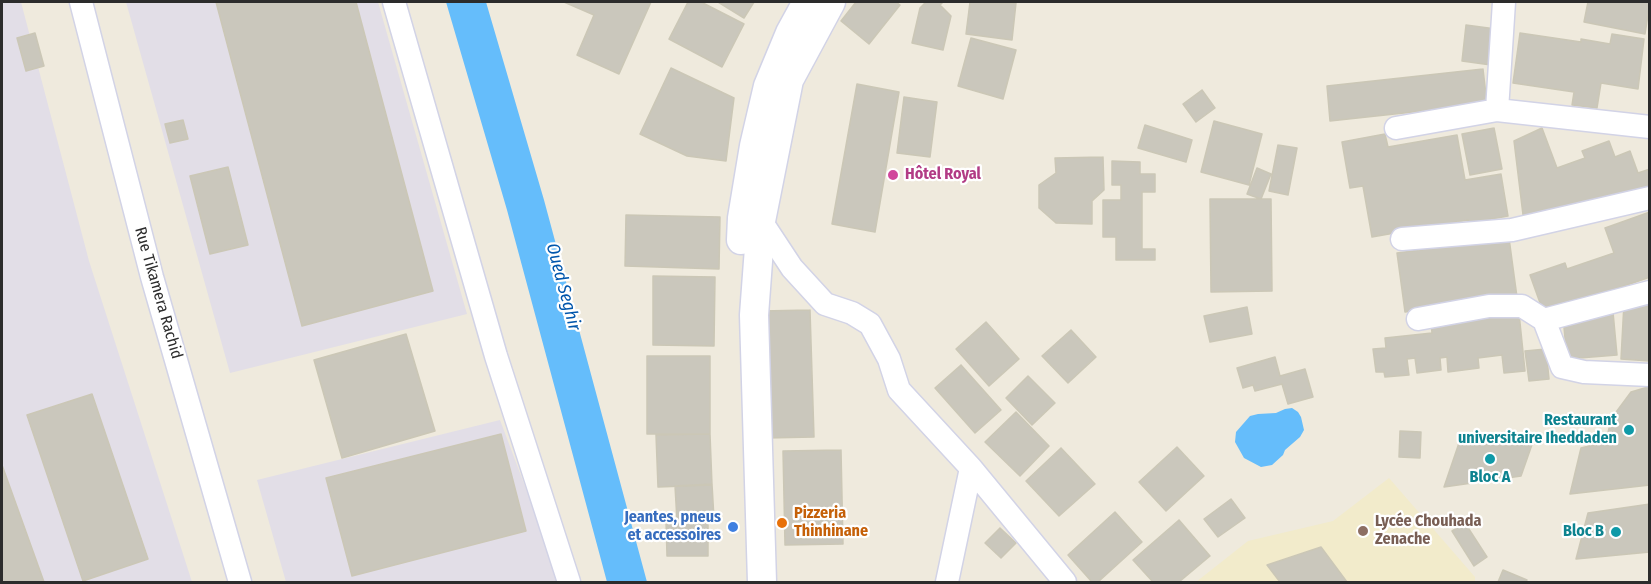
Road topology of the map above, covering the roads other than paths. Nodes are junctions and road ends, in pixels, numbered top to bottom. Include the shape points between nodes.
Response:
1 (81, 2) edge
2 (394, 2) edge
3 (807, 2) edge
4 (831, 2) edge
5 (1504, 2) edge
6 (1497, 110) junction
7 (1650, 127) edge
8 (1396, 128) dead end
9 (1650, 198) edge
10 (761, 221) junction
11 (1402, 239) dead end
12 (1650, 292) edge
13 (1418, 319) dead end
14 (1544, 320) junction
15 (1650, 375) edge
16 (971, 468) junction
17 (1057, 578) edge
18 (240, 582) edge
19 (569, 582) edge
20 (742, 582) edge
21 (762, 582) edge
22 (947, 582) edge

1 - 18 street, Rue Tikamera Rachid via 152,277
2 - 19 street via 496,356
3 - 20 street via 768,86 742,218 735,351
4 - 10 street via 789,80
5 - 6 street
6 - 7 street
6 - 8 street
9 - 11 street via 1512,230
10 - 16 street via 792,268 825,304 870,324 900,390
10 - 21 street via 754,315
12 - 14 street
13 - 14 street via 1488,306 1522,306
14 - 15 street via 1562,367 1572,371
16 - 17 street
16 - 22 street

